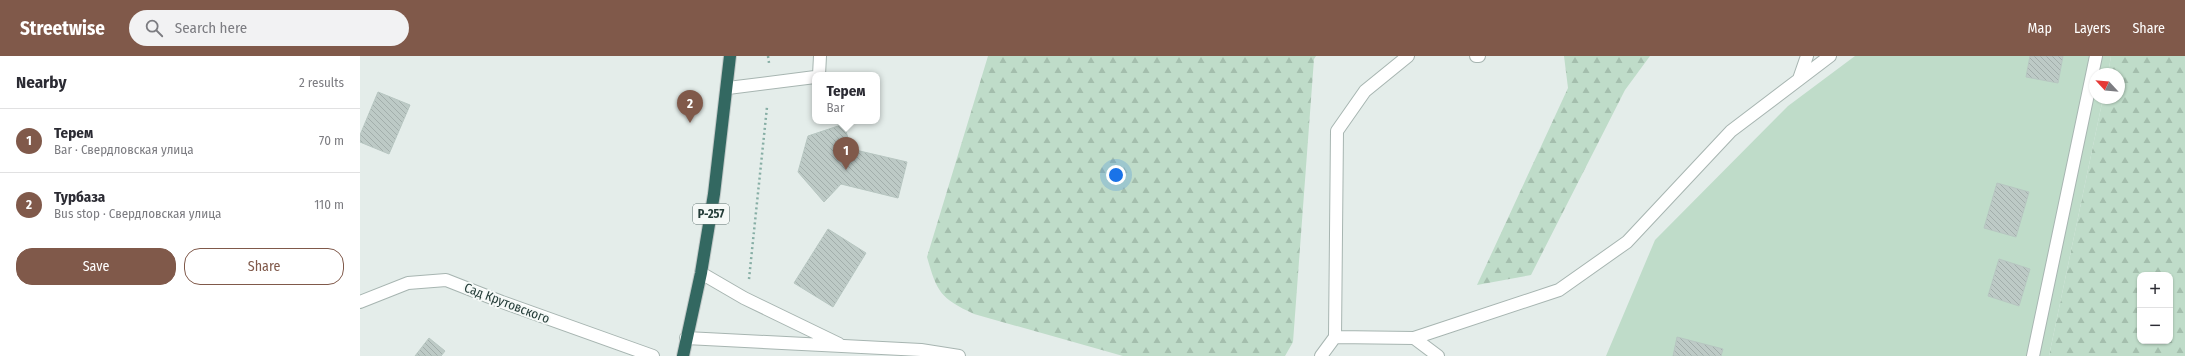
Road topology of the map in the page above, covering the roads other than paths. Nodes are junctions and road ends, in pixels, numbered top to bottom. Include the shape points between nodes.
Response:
1 (730, 56) edge
2 (820, 56) edge
3 (1408, 56) edge
4 (1476, 56) edge
5 (1479, 56) edge
6 (1807, 56) edge
7 (1830, 56) edge
8 (2096, 56) edge
9 (819, 72) edge
10 (812, 76) edge
11 (1798, 80) junction
12 (728, 88) junction
13 (701, 273) junction
14 (360, 302) edge
15 (1335, 337) junction
16 (686, 338) junction
17 (1414, 338) junction
18 (843, 346) junction
19 (921, 353) edge
20 (653, 356) edge
21 (683, 356) edge
22 (960, 356) edge
23 (1321, 356) edge
24 (1438, 356) edge
25 (2033, 356) edge

1 - 12 highway, Р-257
2 - 9 street
3 - 15 street via 1365,91 1337,131
4 - 5 street
6 - 11 street
7 - 11 street
8 - 25 street
10 - 12 street
11 - 17 street via 1731,132 1627,242 1559,290
12 - 13 highway, Р-257
13 - 16 highway, Р-257
13 - 18 street via 744,298
14 - 20 street, Сад Крутовского via 408,283 446,280
15 - 17 street
15 - 23 street
16 - 18 street
16 - 21 highway, Р-257
17 - 24 street
18 - 19 street
19 - 22 street

